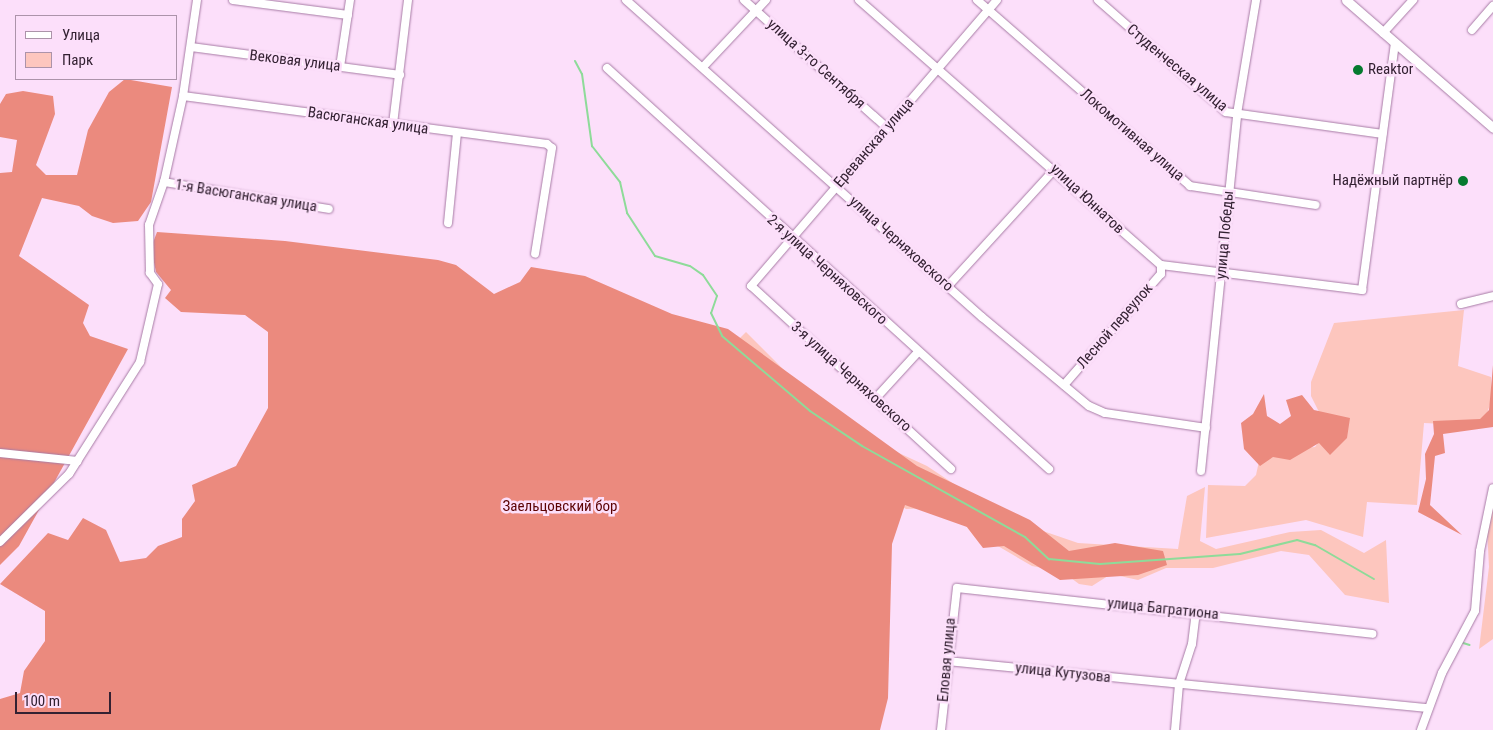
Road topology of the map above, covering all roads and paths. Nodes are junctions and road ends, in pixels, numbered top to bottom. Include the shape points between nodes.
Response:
1 (198, 0) edge
2 (233, 0) edge
3 (350, 0) edge
4 (408, 0) edge
5 (626, 0) edge
6 (744, 0) edge
7 (766, 0) edge
8 (859, 0) edge
9 (977, 0) edge
10 (997, 0) edge
11 (1098, 0) edge
12 (1247, 0) edge
13 (1346, 0) edge
14 (1413, 0) edge
15 (1255, 3) edge
16 (1493, 6) edge
17 (988, 10) junction
18 (757, 11) junction
19 (348, 15) junction
20 (1472, 30) dead end
21 (1383, 33) junction
22 (1395, 44) junction
23 (191, 48) junction
24 (340, 67) junction
25 (607, 68) dead end
26 (703, 68) junction
27 (938, 69) junction
28 (400, 75) junction
29 (182, 96) junction
30 (1237, 114) junction
31 (393, 124) junction
32 (886, 128) junction
33 (1493, 128) edge
34 (457, 134) junction
35 (1382, 134) junction
36 (1055, 169) junction
37 (164, 182) junction
38 (837, 186) junction
39 (1228, 194) junction
40 (1316, 205) dead end
41 (329, 208) dead end
42 (448, 223) dead end
43 (791, 238) junction
44 (535, 254) dead end
45 (1161, 265) junction
46 (1223, 272) junction
47 (750, 286) joint
48 (948, 286) junction
49 (1493, 296) edge
50 (1461, 304) dead end
51 (918, 352) junction
52 (1064, 385) junction
53 (876, 398) junction
54 (1206, 428) junction
55 (0, 453) edge
56 (78, 461) junction
57 (951, 469) dead end
58 (1049, 470) dead end
59 (1201, 471) dead end
60 (1493, 488) edge
61 (0, 542) edge
62 (954, 590) joint
63 (1196, 612) junction
64 (1372, 634) dead end
65 (947, 661) junction
66 (1179, 684) junction
67 (1428, 708) junction
68 (941, 730) edge
69 (1175, 730) edge
70 (1421, 730) edge

1 - 23 street
2 - 19 street
3 - 19 street
4 - 28 street
5 - 26 street, улица Черняховского
6 - 18 street, улица 3-го Сентября
7 - 18 street
8 - 27 street, улица Юннатов
9 - 17 street, Локомотивная улица
10 - 17 street, Ереванская улица
11 - 30 street, Студенческая улица via 1226,112
12 - 15 street
13 - 21 main road
14 - 21 street
15 - 30 street, улица Победы
16 - 20 street
17 - 27 street, Ереванская улица
17 - 39 street, Локомотивная улица via 1190,186
18 - 26 street
18 - 32 street, улица 3-го Сентября
19 - 24 street
21 - 22 main road
22 - 33 main road
22 - 35 street
23 - 24 street, Вековая улица
23 - 29 street
24 - 28 street, Вековая улица
25 - 43 street, 2-я улица Черняховского
26 - 38 street, улица Черняховского
27 - 32 street, Ереванская улица
27 - 36 street, улица Юннатов
28 - 31 street
29 - 31 street, Васюганская улица
29 - 37 street
30 - 35 street, Студенческая улица
30 - 39 street, улица Победы
31 - 34 street, Васюганская улица
32 - 38 street, Ереванская улица
34 - 42 street
34 - 44 street, Васюганская улица via 547,144 552,148
35 - 46 street via 1362,290
36 - 45 street, улица Юннатов
36 - 48 street
37 - 41 street, 1-я Васюганская улица
37 - 56 street via 148,225 150,273 158,284 140,362
38 - 43 street, Ереванская улица
38 - 48 street, улица Черняховского
39 - 40 street, Локомотивная улица
39 - 46 street, улица Победы
43 - 47 street, Ереванская улица
43 - 51 street, 2-я улица Черняховского
45 - 46 street
45 - 52 street, Лесной переулок via 1161,274
46 - 54 street, улица Победы
47 - 53 street, 3-я улица Черняховского
48 - 52 street, улица Черняховского
49 - 50 street
51 - 53 street
51 - 58 street, 2-я улица Черняховского
52 - 54 street, улица Черняховского via 1105,413
53 - 57 street, 3-я улица Черняховского
54 - 59 street, улица Победы
55 - 56 street
56 - 61 street
60 - 67 street via 1480,551 1475,611
62 - 63 street, улица Багратиона
62 - 65 street, Еловая улица
63 - 64 street, улица Багратиона
63 - 66 street via 1192,644
65 - 66 street, улица Кутузова
65 - 68 street, Еловая улица
66 - 67 street, улица Кутузова
66 - 69 street
67 - 70 street

